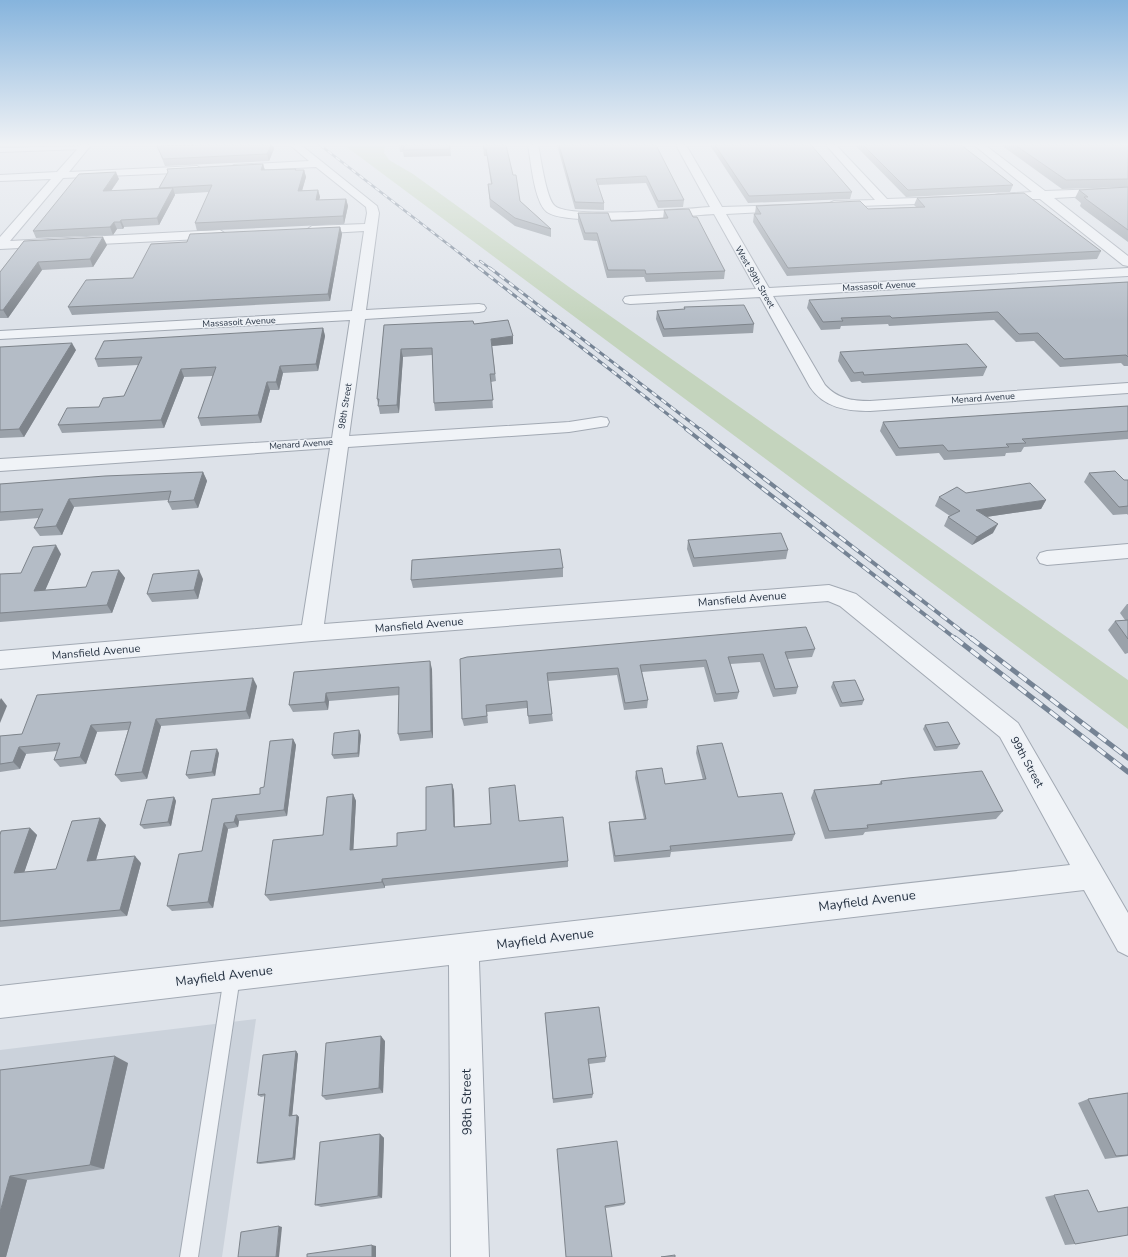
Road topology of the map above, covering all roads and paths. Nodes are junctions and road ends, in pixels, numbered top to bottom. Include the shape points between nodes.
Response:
1 (35, 204) edge
2 (368, 204) edge
3 (548, 204) edge
4 (713, 204) edge
5 (870, 204) edge
6 (1054, 204) edge
7 (822, 206) edge
8 (798, 207) edge
9 (717, 211) junction
10 (371, 227) junction
11 (299, 231) edge
12 (229, 234) edge
13 (0, 245) edge
14 (1128, 262) edge
15 (1128, 272) edge
16 (765, 293) junction
17 (630, 300) dead end
18 (479, 308) dead end
19 (358, 315) junction
20 (0, 335) edge
21 (1128, 388) edge
22 (837, 403) joint
23 (601, 422) dead end
24 (339, 442) junction
25 (0, 465) edge
26 (1128, 551) edge
27 (1047, 558) dead end
28 (838, 596) joint
29 (312, 633) junction
30 (0, 660) edge
31 (1091, 876) junction
32 (1128, 941) edge
33 (464, 948) junction
34 (233, 975) junction
35 (0, 1002) edge
36 (189, 1257) edge
37 (470, 1257) edge

1 - 13 street
2 - 10 street, 98th Street via 373,213
3 - 9 street via 559,212 596,217
4 - 9 street, West 99th Street
5 - 7 street
6 - 14 street
8 - 9 street
9 - 16 street, West 99th Street
10 - 11 street
10 - 19 street, 98th Street
12 - 13 street
15 - 16 street, Massasoit Avenue
16 - 17 street, Massasoit Avenue
16 - 22 street, West 99th Street via 818,387 830,400
18 - 19 street, Massasoit Avenue
19 - 20 street, Massasoit Avenue
19 - 24 street, 98th Street
21 - 22 street, Menard Avenue via 870,406
23 - 24 street, Menard Avenue via 569,427
24 - 25 street, Menard Avenue
24 - 29 street, 98th Street
26 - 27 street
28 - 29 street, Mansfield Avenue via 821,593
28 - 31 street, 99th Street via 848,600 1009,730
29 - 30 street, Mansfield Avenue
31 - 32 street, 99th Street
31 - 33 street, Mayfield Avenue
33 - 34 street, Mayfield Avenue
33 - 37 street, 98th Street
34 - 35 street, Mayfield Avenue
34 - 36 lane

